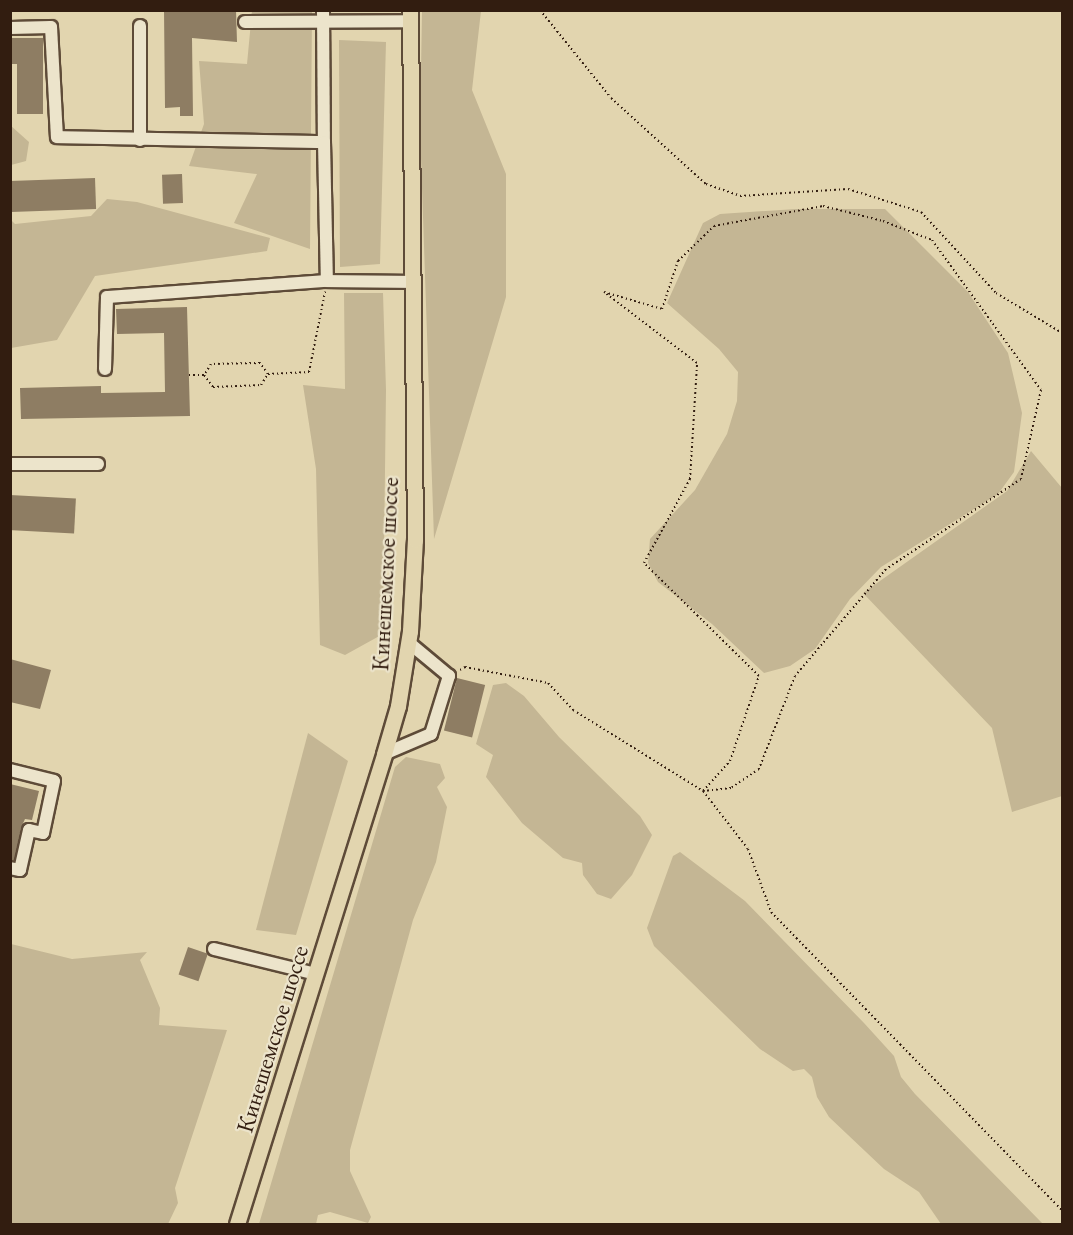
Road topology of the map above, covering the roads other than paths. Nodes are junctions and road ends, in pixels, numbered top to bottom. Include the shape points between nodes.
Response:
1 (323, 16) edge
2 (410, 16) edge
3 (245, 22) dead end
4 (140, 26) dead end
5 (10, 28) edge
6 (140, 140) junction
7 (324, 142) junction
8 (327, 281) junction
9 (413, 282) junction
10 (105, 369) dead end
11 (10, 464) edge
12 (98, 464) dead end
13 (408, 642) junction
14 (384, 754) junction
15 (10, 770) edge
16 (10, 868) edge
17 (214, 949) dead end
18 (316, 974) junction
19 (237, 1224) edge

1 - 2 street
1 - 3 street
1 - 7 street
2 - 9 main road, Кинешемское шоссе
4 - 6 street
5 - 6 street via 51,27 57,137
6 - 7 street
7 - 8 street
8 - 9 street
8 - 10 street via 107,297
9 - 13 main road, Кинешемское шоссе via 415,540
11 - 12 street
13 - 14 main road, Кинешемское шоссе via 398,706
13 - 14 street via 449,676 431,734
14 - 18 main road, Кинешемское шоссе
15 - 16 street via 54,781 43,833 28,830 20,870
17 - 18 street
18 - 19 main road, Кинешемское шоссе

